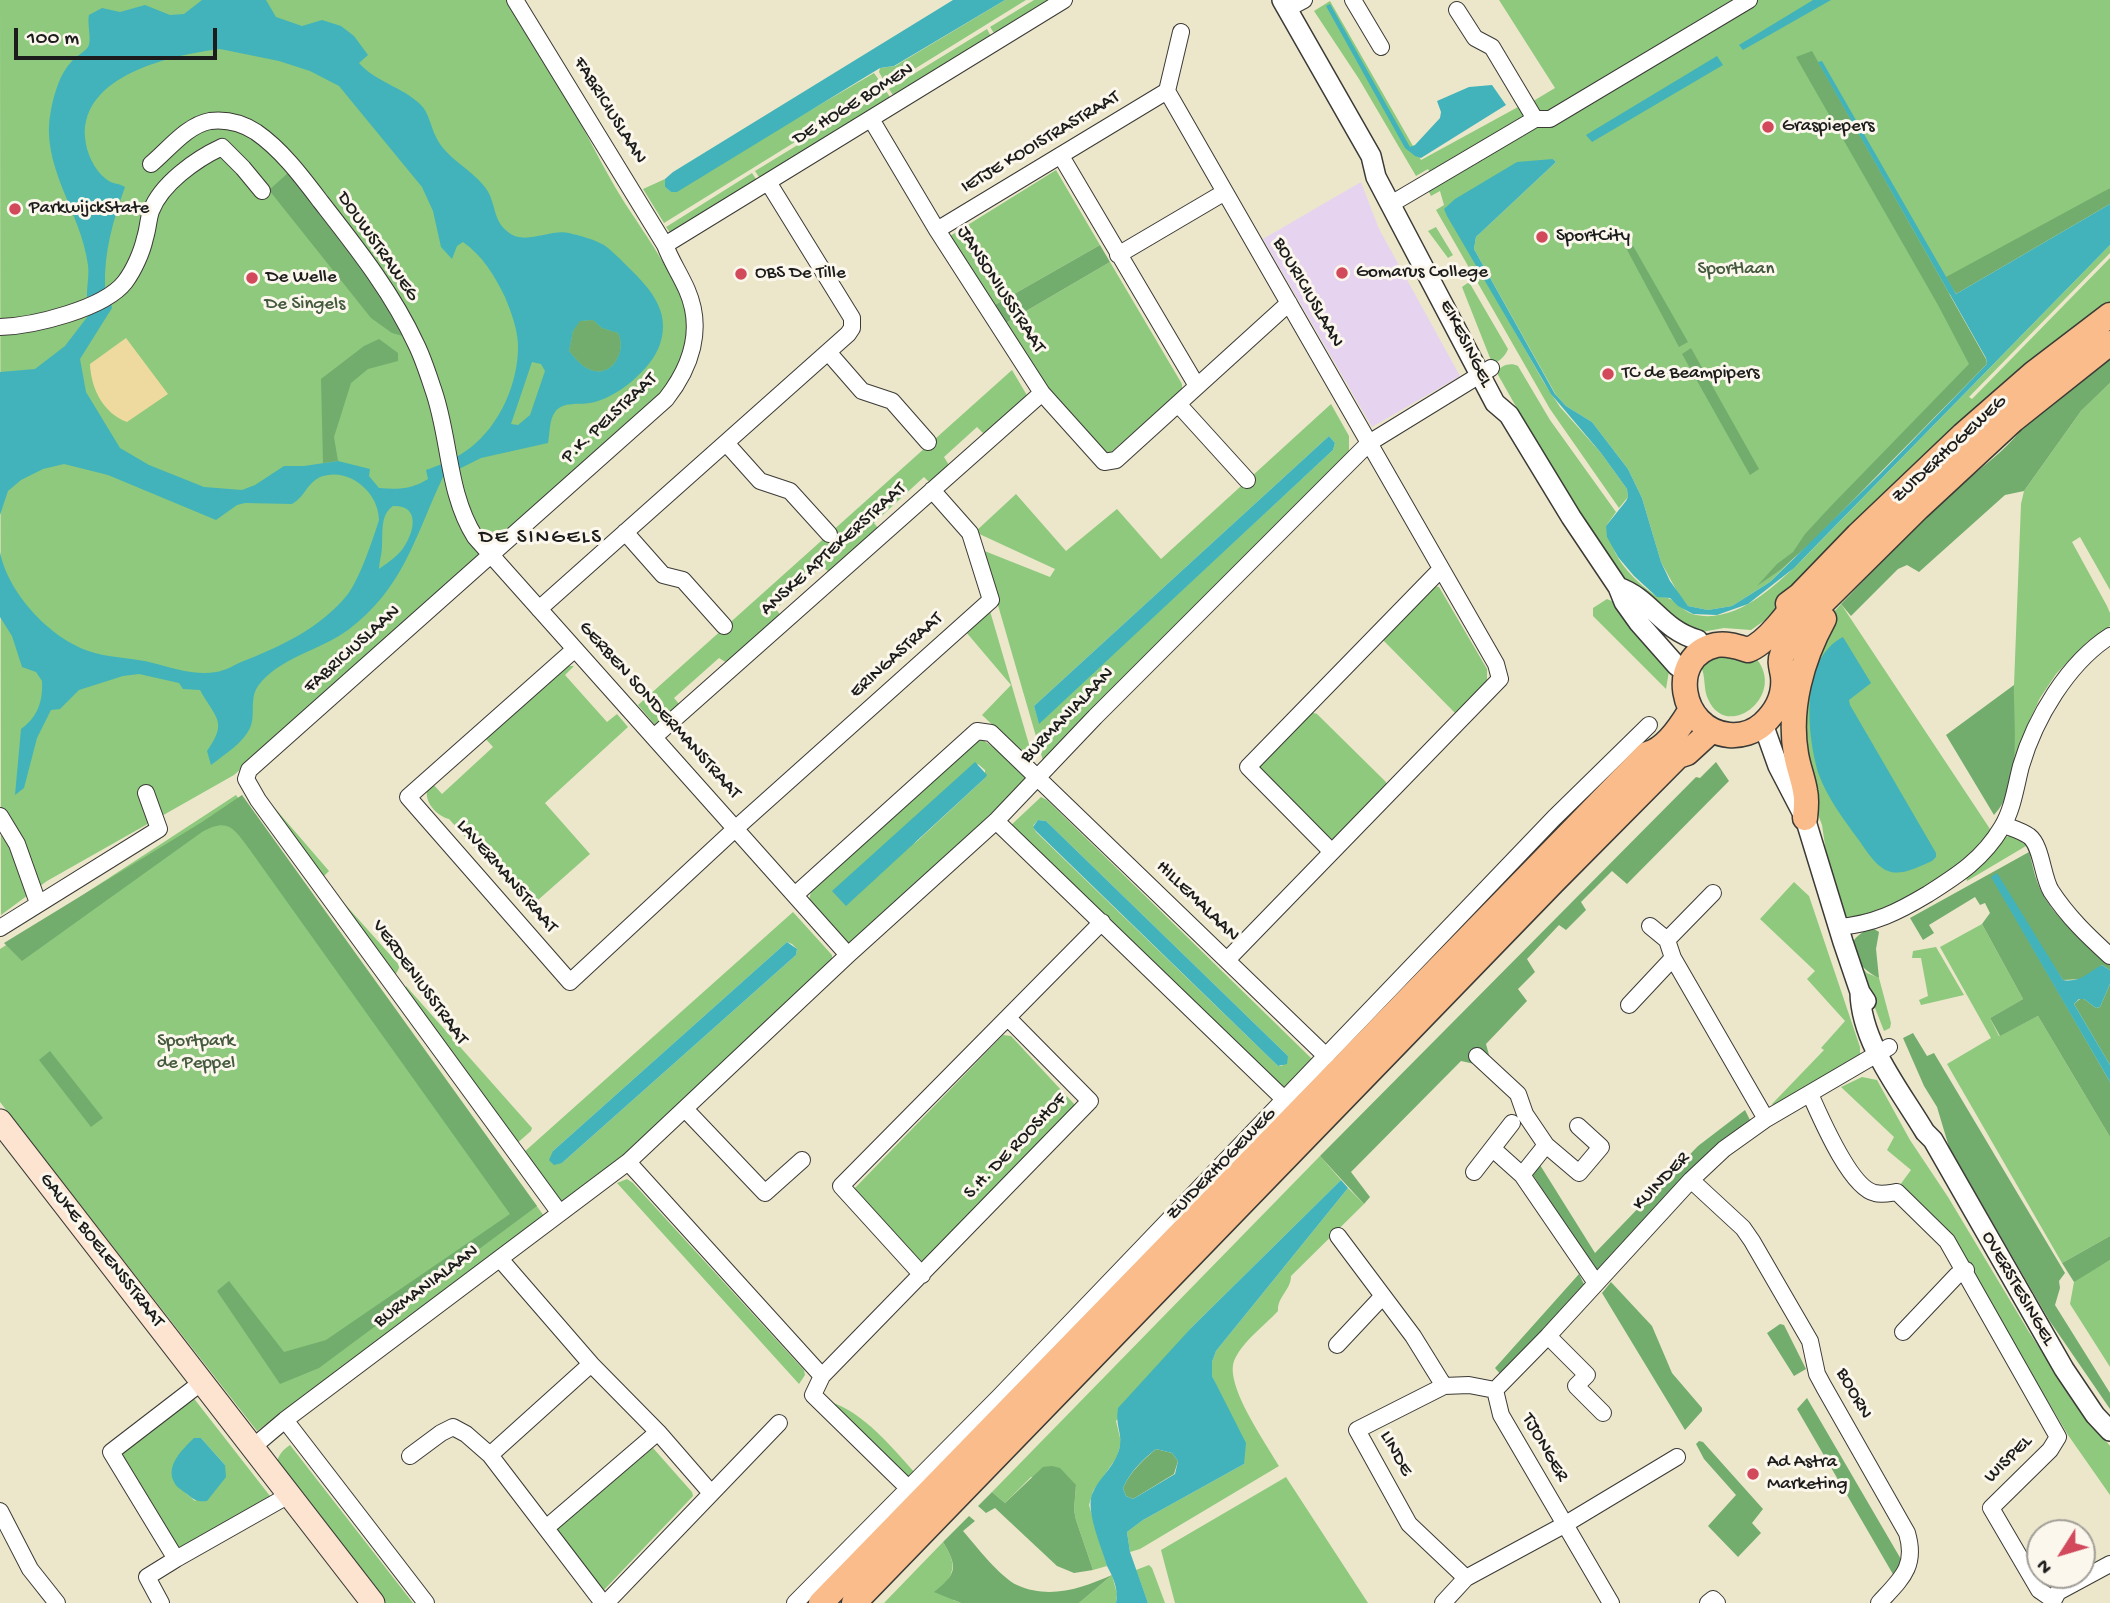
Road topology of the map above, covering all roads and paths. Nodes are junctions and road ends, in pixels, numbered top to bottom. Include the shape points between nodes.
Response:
1 (515, 0) edge
2 (1064, 0) edge
3 (1353, 0) edge
4 (1749, 0) edge
5 (1291, 3) edge
6 (1457, 10) dead end
7 (1181, 32) dead end
8 (1381, 47) dead end
9 (1167, 91) junction
10 (871, 118) junction
11 (1535, 119) junction
12 (1061, 156) junction
13 (150, 164) dead end
14 (768, 182) junction
15 (262, 191) dead end
16 (1226, 192) junction
17 (1397, 201) junction
18 (937, 230) junction
19 (665, 245) junction
20 (1118, 255) junction
21 (1289, 303) junction
22 (2110, 315) edge
23 (0, 327) edge
24 (2110, 343) edge
25 (828, 352) junction
26 (1486, 371) junction
27 (1197, 386) junction
28 (1042, 393) junction
29 (1178, 404) junction
30 (928, 442) dead end
31 (726, 443) junction
32 (1369, 443) junction
33 (1247, 480) dead end
34 (932, 491) junction
35 (625, 532) junction
36 (829, 534) dead end
37 (491, 556) junction
38 (1441, 569) junction
39 (1843, 580) junction
40 (1618, 587) junction
41 (1810, 600) junction
42 (539, 609) junction
43 (724, 626) dead end
44 (2110, 636) edge
45 (575, 649) junction
46 (1764, 654) junction
47 (1687, 661) junction
48 (1698, 719) junction
49 (1756, 724) junction
50 (1649, 725) dead end
51 (654, 737) junction
52 (1038, 777) junction
53 (246, 779) joint
54 (146, 793) dead end
55 (0, 816) edge
56 (1805, 818) junction
57 (996, 821) junction
58 (2004, 825) junction
59 (735, 829) junction
60 (1331, 851) junction
61 (1713, 892) dead end
62 (795, 895) junction
63 (38, 902) junction
64 (1102, 922) junction
65 (1650, 926) dead end
66 (1839, 927) junction
67 (0, 928) edge
68 (1667, 940) junction
69 (848, 955) junction
70 (2110, 957) edge
71 (1673, 958) junction
72 (1227, 960) junction
73 (1629, 1005) dead end
74 (1008, 1018) junction
75 (1884, 1050) junction
76 (1477, 1056) dead end
77 (1327, 1057) junction
78 (1810, 1094) junction
79 (1285, 1100) junction
80 (685, 1109) junction
81 (1766, 1119) junction
82 (0, 1121) edge
83 (1512, 1123) dead end
84 (1578, 1126) dead end
85 (1546, 1145) junction
86 (1493, 1149) junction
87 (802, 1160) dead end
88 (628, 1162) junction
89 (1474, 1172) dead end
90 (1522, 1175) junction
91 (1691, 1180) junction
92 (559, 1212) junction
93 (1338, 1236) dead end
94 (500, 1259) junction
95 (1966, 1270) junction
96 (922, 1275) junction
97 (1596, 1283) junction
98 (1382, 1297) junction
99 (1903, 1332) dead end
100 (1548, 1336) junction
101 (1337, 1345) dead end
102 (592, 1364) junction
103 (822, 1376) junction
104 (202, 1382) junction
105 (1444, 1386) junction
106 (1495, 1390) junction
107 (1604, 1413) dead end
108 (285, 1420) junction
109 (779, 1423) dead end
110 (2110, 1431) edge
111 (658, 1432) junction
112 (253, 1447) junction
113 (490, 1455) junction
114 (410, 1457) dead end
115 (1678, 1457) dead end
116 (902, 1482) dead end
117 (711, 1493) junction
118 (289, 1495) junction
119 (0, 1511) edge
120 (1564, 1525) junction
121 (546, 1528) junction
122 (176, 1559) junction
123 (2110, 1564) edge
124 (1466, 1578) junction
125 (2052, 1601) edge
126 (57, 1603) edge
127 (162, 1603) edge
128 (373, 1603) edge
129 (426, 1603) edge
130 (605, 1603) edge
131 (795, 1603) edge
132 (821, 1603) edge
133 (854, 1603) edge
134 (1443, 1603) edge
135 (1611, 1603) edge
136 (1708, 1603) edge
137 (1717, 1603) edge
138 (1880, 1603) edge

1 - 19 street, FABRICIUSLAAN
2 - 10 street, DE HOGE BOMEN
3 - 8 street
4 - 11 street via 1550,119
5 - 17 street, EIKESINGEL via 1371,156 1376,177
6 - 11 street via 1475,38 1492,47
7 - 9 street
9 - 12 street, IETJE KOOISTRASTRAAT
9 - 16 street, BOURICIUSLAAN
10 - 14 street, DE HOGE BOMEN
10 - 18 street, JANSONIUSSTRAAT
11 - 17 street
12 - 18 street, IETJE KOOISTRASTRAAT
12 - 20 street
13 - 37 street, DOUWSTRAWEG via 191,129 208,121 236,122 276,149 385,288 416,344 434,393 464,518
14 - 19 street, DE HOGE BOMEN
14 - 25 street via 852,318 848,334
15 - 23 street via 222,147 209,153 156,202 145,240 123,284 86,306 32,324
16 - 20 street
16 - 21 street, BOURICIUSLAAN
17 - 26 street, EIKESINGEL
18 - 28 street, JANSONIUSSTRAAT
19 - 37 street, P.K. PELSTRAAT via 688,291 694,315 695,337 686,369 666,399
20 - 27 street
21 - 27 street
21 - 32 street, BOURICIUSLAAN
22 - 41 main road, ZUIDERHOGEWEG via 1963,435 1858,535
24 - 39 main road, ZUIDERHOGEWEG via 2013,420
25 - 30 street via 862,391 892,401
25 - 31 street
26 - 32 street, BURMANIALAAN
26 - 40 street, EIKESINGEL via 1495,403 1509,415
27 - 29 street
28 - 29 street, JANSONIUSSTRAAT via 1104,462 1116,460
28 - 34 street, ANSKE APTEKERSTRAAT
29 - 33 street
31 - 35 street
31 - 36 street via 760,481 790,491
32 - 38 street, BOURICIUSLAAN
32 - 52 street, BURMANIALAAN
34 - 51 street, ANSKE APTEKERSTRAAT
34 - 59 street, ERINGASTRAAT via 970,533 991,600
35 - 42 street
35 - 43 street via 663,575 683,580
37 - 42 street, GERBEN SONDERMANSTRAAT
37 - 53 street, FABRICIUSLAAN via 249,771
38 - 60 street, BOURICIUSLAAN via 1496,664 1500,679
38 - 60 street via 1248,767
39 - 41 main road, ZUIDERHOGEWEG
39 - 56 main road via 1811,645 1797,693 1794,724 1806,793
40 - 47 street, EIKESINGEL via 1639,623
40 - 47 street, EIKESINGEL via 1634,593 1674,631
41 - 46 main road, ZUIDERHOGEWEG via 1792,610
41 - 46 main road, ZUIDERHOGEWEG via 1815,616 1782,654
42 - 45 street, GERBEN SONDERMANSTRAAT
44 - 58 street via 2068,671 2032,736
45 - 51 street, GERBEN SONDERMANSTRAAT
45 - 59 street, LAVERMANSTRAAT via 408,797 570,982
46 - 47 main road via 1735,645 1716,645
46 - 49 main road via 1783,689 1775,710
47 - 48 main road via 1686,701
48 - 49 main road
48 - 132 main road, ZUIDERHOGEWEG via 1682,725 1655,752 1647,754
48 - 133 main road via 1678,756
49 - 56 street, OVERSTESINGEL
50 - 77 street, ZUIDERHOGEWEG
51 - 59 street, GERBEN SONDERMANSTRAAT
52 - 57 street, BURMANIALAAN
52 - 62 street via 991,733 976,730
52 - 72 street, HILLEMALAAN
53 - 92 street, VERDENIUSSTRAAT
54 - 63 street via 159,829
55 - 63 street via 17,845
56 - 66 street, OVERSTESINGEL
57 - 64 street
57 - 69 street, BURMANIALAAN
58 - 66 street via 1968,869 1900,911 1862,925
58 - 70 street via 2031,838 2056,899 2070,920
59 - 62 street, GERBEN SONDERMANSTRAAT
60 - 72 street, BOURICIUSLAAN
61 - 68 street
62 - 69 street, GERBEN SONDERMANSTRAAT
63 - 67 street
64 - 74 street
64 - 79 street
65 - 68 street
66 - 75 street, OVERSTESINGEL
68 - 71 street
69 - 80 street, BURMANIALAAN
71 - 73 street
71 - 81 street
72 - 77 street, HILLEMALAAN
74 - 96 street via 841,1186
74 - 96 street, S.H. DE ROOSHOF via 1090,1101
75 - 78 street, KUINDER
75 - 110 street, OVERSTESINGEL via 1918,1103 1933,1140 2064,1369
76 - 85 street via 1518,1094
77 - 79 street, ZUIDERHOGEWEG
78 - 81 street, KUINDER
78 - 95 street, WISPEL via 1848,1170 1869,1191 1897,1192 1947,1241
79 - 131 street, ZUIDERHOGEWEG
80 - 87 street via 765,1193
80 - 88 street, BURMANIALAAN
81 - 91 street, KUINDER
82 - 104 main road, GAUKE BOELENSSTRAAT
83 - 86 street
84 - 85 street via 1601,1147 1579,1173
85 - 90 street
86 - 89 street
86 - 90 street
88 - 92 street, BURMANIALAAN
88 - 103 street
90 - 97 street
91 - 97 street, KUINDER
91 - 138 street, BOORN via 1752,1241 1810,1341 1817,1374 1907,1533 1911,1562
92 - 94 street, BURMANIALAAN
93 - 98 street
94 - 102 street
94 - 108 street, BURMANIALAAN
95 - 99 street
95 - 125 street, WISPEL via 2058,1437 1991,1508 2039,1590
96 - 103 street, S.H. DE ROOSHOF
97 - 100 street, KUINDER
98 - 101 street
98 - 105 street
100 - 106 street, KUINDER
100 - 107 street via 1587,1375 1576,1386
102 - 111 street
102 - 113 street
103 - 116 street via 813,1395
104 - 112 main road, GAUKE BOELENSSTRAAT
104 - 122 street via 111,1452
105 - 106 street, LINDE
105 - 124 street, LINDE via 1357,1430 1409,1524
106 - 120 street, TJONGER via 1501,1415
108 - 112 street, BURMANIALAAN
108 - 129 street
109 - 117 street
111 - 117 street
111 - 121 street
112 - 118 main road, GAUKE BOELENSSTRAAT
113 - 114 street via 453,1427
113 - 121 street
115 - 120 street
117 - 130 street
118 - 122 street
118 - 128 main road, GAUKE BOELENSSTRAAT
119 - 126 street via 30,1569
120 - 124 street
120 - 135 street, TJONGER
121 - 130 street
122 - 127 street via 147,1577
123 - 125 street via 2058,1591
124 - 134 street
136 - 137 street via 1713,1599

